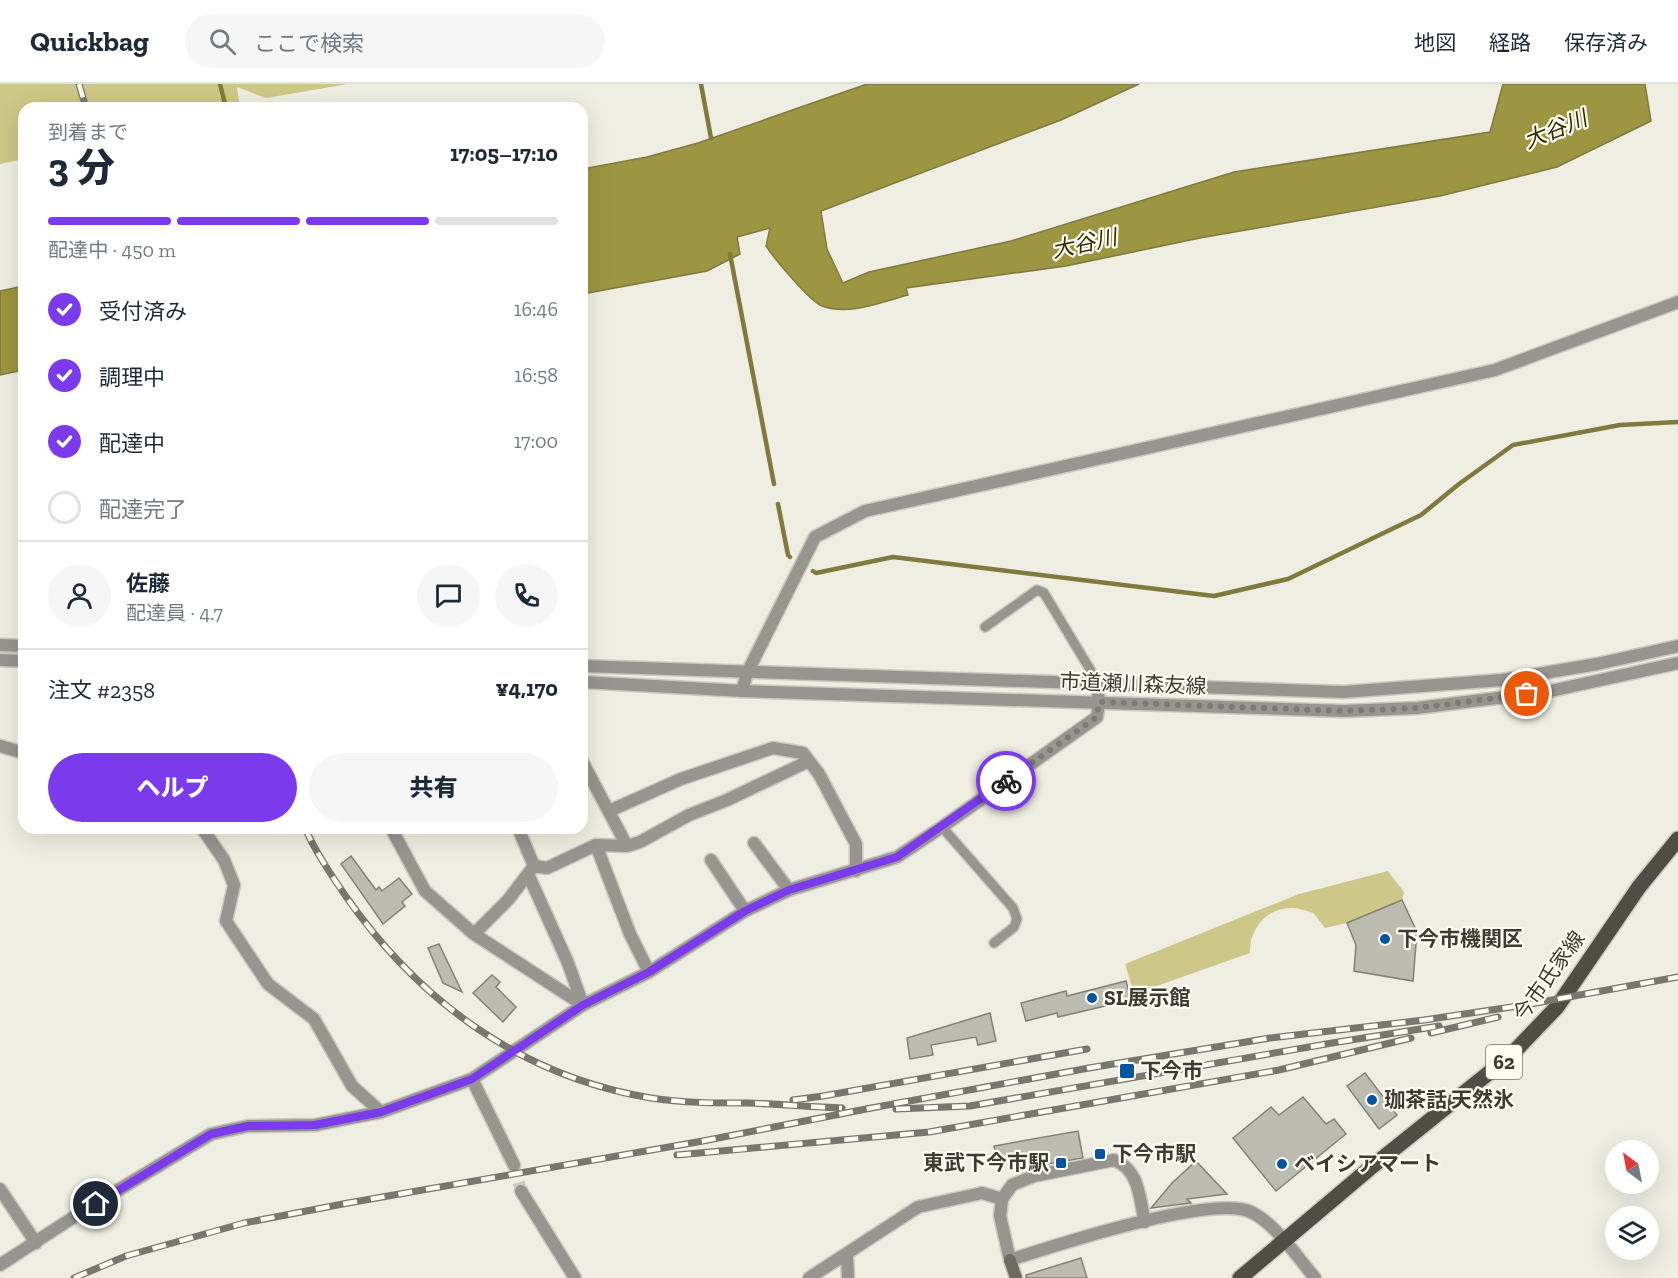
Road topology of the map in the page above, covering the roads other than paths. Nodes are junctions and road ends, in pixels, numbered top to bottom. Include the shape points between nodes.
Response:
1 (1678, 302) edge
2 (985, 627) dead end
3 (0, 645) edge
4 (18, 646) edge
5 (1678, 646) edge
6 (0, 660) edge
7 (18, 661) edge
8 (1678, 663) edge
9 (588, 666) edge
10 (747, 673) junction
11 (588, 682) edge
12 (1097, 685) junction
13 (742, 691) junction
14 (1099, 702) junction
15 (0, 746) edge
16 (18, 751) edge
17 (809, 761) junction
18 (588, 772) edge
19 (609, 811) junction
20 (942, 827) junction
21 (206, 834) edge
22 (394, 834) edge
23 (520, 834) edge
24 (1678, 839) edge
25 (754, 843) dead end
26 (596, 845) junction
27 (627, 846) junction
28 (711, 860) dead end
29 (531, 870) junction
30 (856, 871) junction
31 (789, 890) junction
32 (745, 911) junction
33 (474, 934) junction
34 (994, 943) dead end
35 (649, 972) junction
36 (583, 1005) junction
37 (472, 1079) junction
38 (381, 1112) junction
39 (514, 1165) tunnel mouth
40 (0, 1189) edge
41 (521, 1191) tunnel mouth
42 (1002, 1199) junction
43 (1145, 1222) junction
44 (1284, 1242) junction
45 (36, 1243) junction
46 (847, 1255) junction
47 (1010, 1260) junction
48 (0, 1265) edge
49 (575, 1278) edge
50 (809, 1278) edge
51 (848, 1278) edge
52 (1016, 1278) edge
53 (1240, 1278) edge
54 (1315, 1278) edge

1 - 10 street via 1495,370 865,511 815,537
2 - 12 lane via 1037,590 1044,593
3 - 4 street
5 - 12 street, 市道瀬川森友線 via 1542,674 1343,692
6 - 7 street
8 - 14 street, 市道瀬川森友線 via 1546,692 1417,708 1344,711
9 - 10 street, 市道瀬川森友線
10 - 12 street, 市道瀬川森友線
10 - 13 street
11 - 13 street, 市道瀬川森友線
12 - 14 street
13 - 14 street, 市道瀬川森友線
14 - 20 street via 1097,717
15 - 16 street
17 - 19 street via 803,753 773,748 681,779
17 - 27 street
17 - 30 street via 856,844
18 - 19 street
19 - 27 street
20 - 30 street via 897,857
20 - 34 lane via 1012,908 1017,919 1014,927
21 - 38 street via 224,860 234,885 226,921 268,984 314,1019 352,1086
22 - 33 street via 425,891
23 - 29 street
24 - 44 main road, 今市氏家線 / 62 via 1639,886 1557,1007 1529,1038
25 - 31 street
26 - 27 street
26 - 29 street via 547,868
26 - 35 street
28 - 32 street
29 - 33 street
29 - 36 street
30 - 31 street
31 - 32 street
32 - 35 street
33 - 36 street
35 - 36 street
36 - 37 street
37 - 38 street
37 - 39 street
38 - 45 street via 315,1125 248,1126 211,1134
40 - 45 street
41 - 49 street
42 - 43 street via 1012,1185 1035,1176 1114,1160 1132,1172
42 - 46 street via 982,1193 918,1207
42 - 47 street via 1000,1216
43 - 44 street via 1188,1212 1234,1208 1260,1217
43 - 47 street
44 - 53 main road, 今市氏家線 / 62
44 - 54 street
45 - 48 street
46 - 50 street
46 - 51 street
47 - 52 main road

